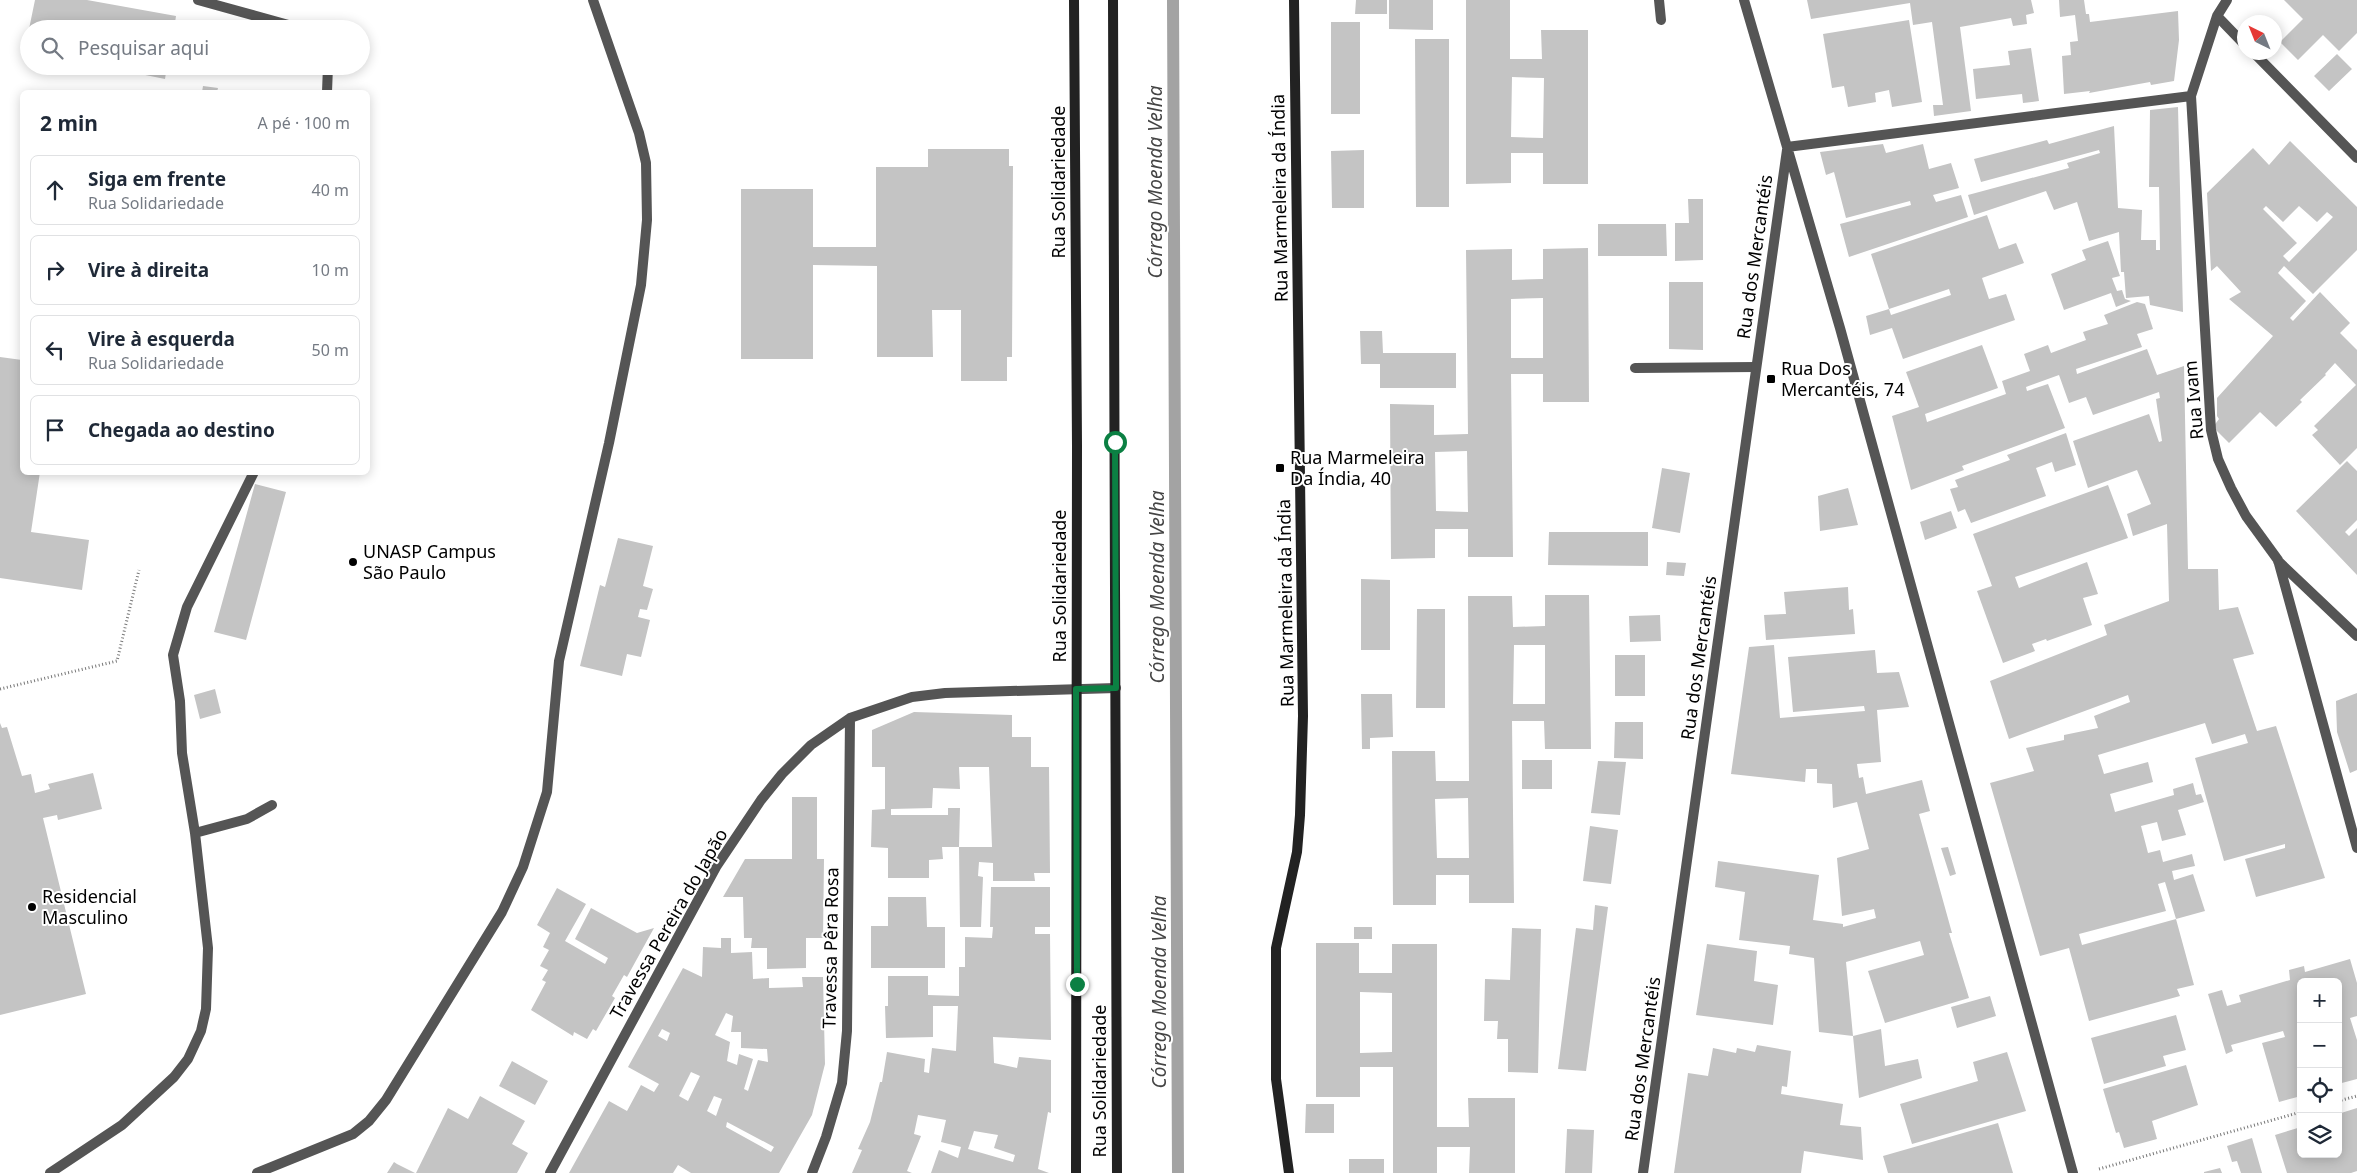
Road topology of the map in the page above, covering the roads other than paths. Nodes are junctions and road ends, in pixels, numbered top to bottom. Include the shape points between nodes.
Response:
1 (198, 0) edge
2 (593, 0) edge
3 (1074, 0) edge
4 (1113, 0) edge
5 (1294, 0) edge
6 (1659, 0) edge
7 (1744, 0) edge
8 (2227, 0) edge
9 (2217, 16) junction
10 (270, 20) edge
11 (1661, 20) dead end
12 (2237, 37) edge
13 (2261, 60) edge
14 (327, 75) edge
15 (326, 90) edge
16 (2192, 96) junction
17 (1787, 147) junction
18 (2357, 158) edge
19 (1756, 367) junction
20 (1635, 368) dead end
21 (253, 475) edge
22 (2278, 560) junction
23 (2357, 636) edge
24 (1116, 688) junction
25 (1076, 689) junction
26 (850, 718) junction
27 (272, 805) dead end
28 (195, 832) junction
29 (2357, 848) edge
30 (50, 1173) edge
31 (257, 1173) edge
32 (550, 1173) edge
33 (812, 1173) edge
34 (1076, 1173) edge
35 (1116, 1173) edge
36 (1289, 1173) edge
37 (1643, 1173) edge
38 (2073, 1173) edge

1 - 10 street
2 - 31 street via 640,133 646,163 647,220 641,285 559,661 547,792 523,867 502,912 386,1100 353,1134
3 - 25 main road, Rua Solidariedade
4 - 24 main road, Rua Solidariedade
5 - 36 main road, Rua Marmeleira da Índia via 1303,716 1297,852 1276,948 1276,1079
6 - 11 street
7 - 17 street
8 - 9 street, Rua Ivam
9 - 12 street
9 - 16 street, Rua Ivam
13 - 18 street
14 - 15 street
16 - 17 street
16 - 22 street, Rua Ivam via 2210,430 2231,488 2246,516
17 - 19 street, Rua dos Mercantéis
17 - 38 street via 1843,338
19 - 20 street
19 - 37 street, Rua dos Mercantéis
21 - 28 street via 187,607 173,655 180,701 182,753
22 - 23 street
22 - 29 street, Rua Ivam
24 - 25 street, Travessa Pereira do Japão
24 - 35 main road, Rua Solidariedade
25 - 26 street, Travessa Pereira do Japão via 936,694 912,698
25 - 34 main road, Rua Solidariedade
26 - 32 street, Travessa Pereira do Japão via 811,745 782,774 716,867
26 - 33 street, Travessa Pêra Rosa via 847,1032 842,1083
27 - 28 street via 247,819
28 - 30 street via 208,948 202,1031 188,1059 174,1077 122,1125

